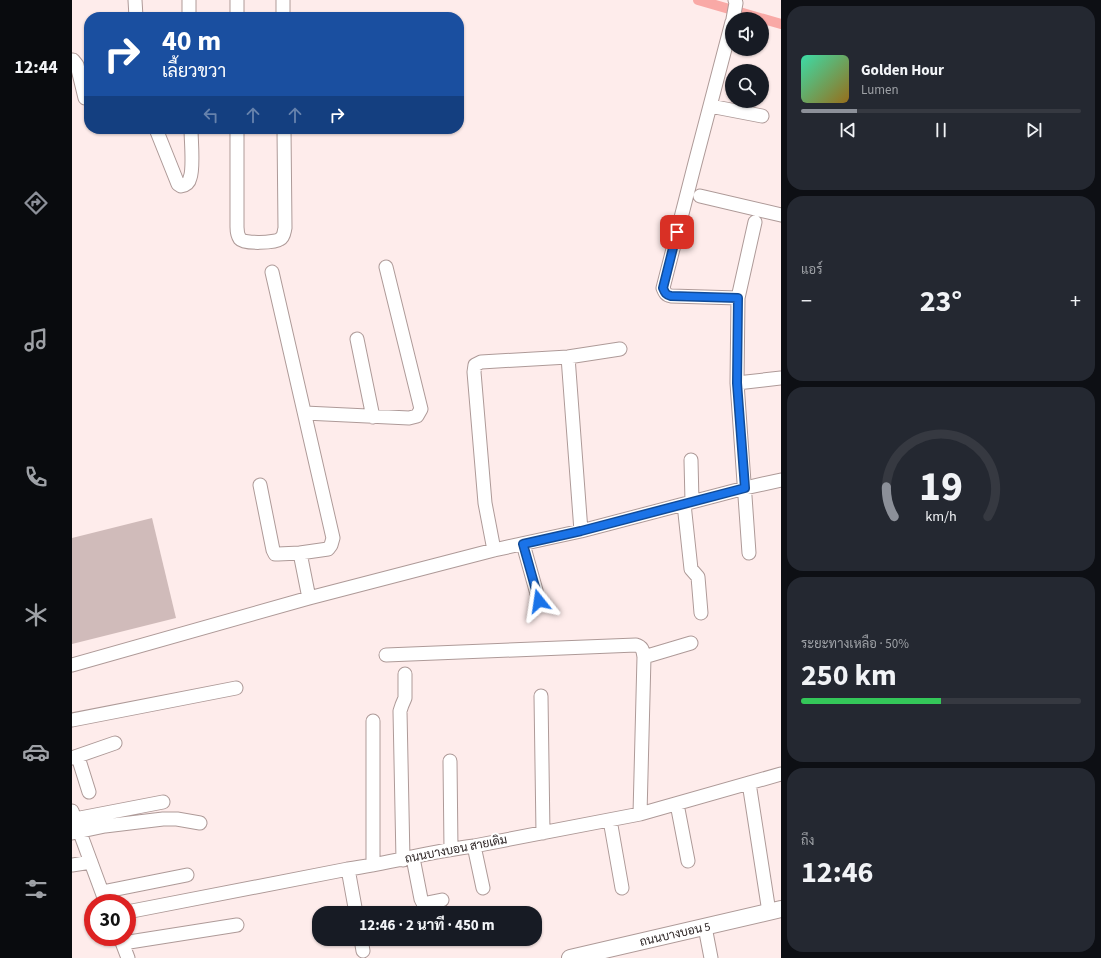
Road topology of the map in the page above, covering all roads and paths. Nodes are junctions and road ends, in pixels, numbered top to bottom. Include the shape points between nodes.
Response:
1 (135, 0) edge
2 (189, 0) edge
3 (237, 0) edge
4 (283, 0) edge
5 (734, 11) edge
6 (136, 12) edge
7 (189, 12) edge
8 (237, 12) edge
9 (283, 12) edge
10 (72, 60) edge
11 (84, 94) edge
12 (710, 106) junction
13 (762, 116) dead end
14 (158, 134) edge
15 (191, 134) edge
16 (237, 134) edge
17 (284, 134) edge
18 (700, 196) dead end
19 (781, 215) edge
20 (755, 222) dead end
21 (386, 267) dead end
22 (272, 272) dead end
23 (738, 298) junction
24 (357, 339) dead end
25 (620, 349) dead end
26 (568, 357) junction
27 (781, 378) edge
28 (737, 383) junction
29 (304, 413) junction
30 (373, 416) junction
31 (691, 460) dead end
32 (781, 480) edge
33 (260, 484) dead end
34 (745, 488) junction
35 (688, 503) junction
36 (581, 531) junction
37 (523, 544) junction
38 (494, 550) junction
39 (300, 553) junction
40 (750, 553) dead end
41 (309, 598) junction
42 (539, 601) dead end
43 (701, 613) dead end
44 (691, 643) dead end
45 (386, 655) dead end
46 (644, 657) junction
47 (72, 664) edge
48 (405, 674) dead end
49 (236, 688) dead end
50 (541, 696) dead end
51 (72, 720) edge
52 (373, 721) dead end
53 (115, 743) dead end
54 (75, 758) edge
55 (450, 761) dead end
56 (781, 774) edge
57 (749, 783) junction
58 (89, 792) dead end
59 (163, 802) dead end
60 (678, 804) junction
61 (640, 814) junction
62 (610, 820) junction
63 (75, 823) edge
64 (200, 823) dead end
65 (543, 833) junction
66 (474, 846) junction
67 (451, 849) junction
68 (408, 858) junction
69 (688, 861) dead end
70 (91, 862) junction
71 (72, 865) edge
72 (374, 865) junction
73 (348, 869) junction
74 (187, 875) dead end
75 (483, 888) dead end
76 (622, 888) dead end
77 (103, 894) edge
78 (115, 894) edge
79 (442, 900) dead end
80 (355, 906) edge
81 (136, 910) edge
82 (775, 911) edge
83 (237, 925) dead end
84 (705, 927) junction
85 (136, 938) edge
86 (123, 946) edge
87 (128, 958) edge
88 (570, 958) edge
89 (711, 958) edge

1 - 6 street
2 - 7 street
3 - 8 street
4 - 9 street
5 - 12 street
10 - 11 street via 77,65
12 - 13 street
12 - 23 street via 663,288 667,295 671,296
14 - 15 street via 174,176 181,186 187,183 192,170
16 - 17 street via 237,227 240,239 248,242 277,241 282,239 284,234
18 - 19 street
20 - 23 street
21 - 30 street via 421,410 417,416 409,418
22 - 29 street
23 - 28 street
24 - 30 street
25 - 26 street
26 - 36 street
26 - 38 street via 481,362 475,366 484,503
27 - 28 street
28 - 34 street
29 - 30 street
29 - 39 street via 333,538 328,549
31 - 35 street
32 - 34 street
33 - 39 street via 275,554
34 - 35 street
34 - 40 street
35 - 36 street
35 - 43 street via 691,569 698,578
36 - 37 street
37 - 38 street
37 - 42 street
38 - 41 street
39 - 41 street
41 - 47 street
44 - 46 street
45 - 46 street via 636,645 643,650
46 - 61 street
48 - 68 street via 405,698 400,711
49 - 51 street
50 - 65 street
52 - 72 street
53 - 54 street
54 - 58 street
55 - 67 street
56 - 57 street, ถนนบางบอน สายเดิม
57 - 60 street, ถนนบางบอน สายเดิม
57 - 82 street
59 - 63 street
60 - 61 street, ถนนบางบอน สายเดิม
60 - 69 street
61 - 62 street, ถนนบางบอน สายเดิม
62 - 65 street, ถนนบางบอน สายเดิม
62 - 76 street
63 - 64 street via 105,826 163,819
63 - 70 street
65 - 66 street, ถนนบางบอน สายเดิม
66 - 67 street, ถนนบางบอน สายเดิม
66 - 75 street
67 - 68 street, ถนนบางบอน สายเดิม
68 - 72 street, ถนนบางบอน สายเดิม
68 - 79 street via 423,903
70 - 71 street
70 - 77 street
72 - 73 street, ถนนบางบอน สายเดิม
73 - 80 street
73 - 81 street, ถนนบางบอน สายเดิม
74 - 78 street
82 - 84 main road, ถนนบางบอน 5
83 - 85 street
84 - 88 main road, ถนนบางบอน 5
84 - 89 street
86 - 87 street

